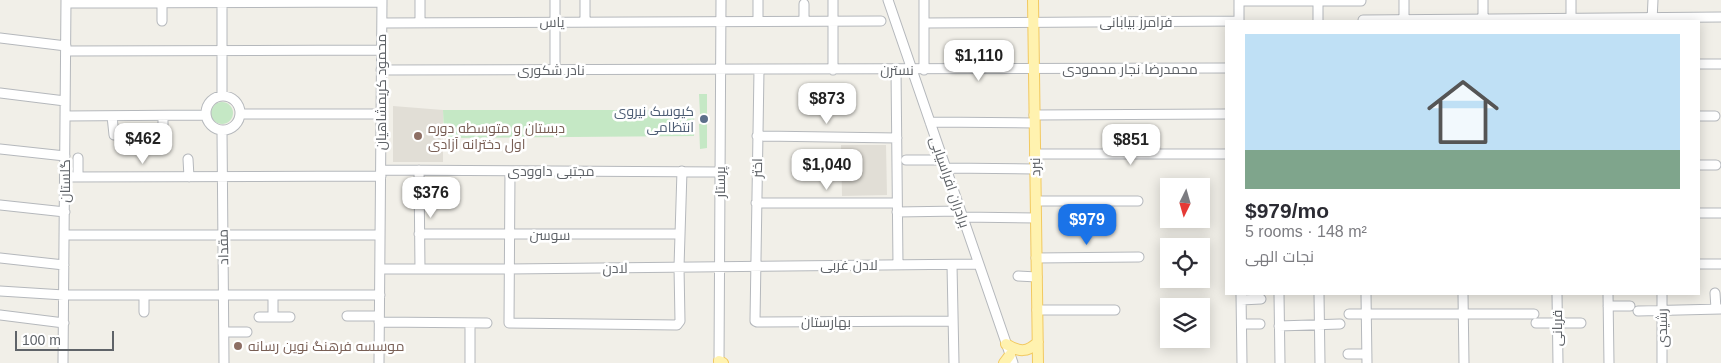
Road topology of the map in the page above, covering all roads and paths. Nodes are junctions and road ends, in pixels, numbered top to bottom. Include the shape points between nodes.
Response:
1 (420, 0) edge
2 (555, 0) edge
3 (585, 0) edge
4 (721, 0) edge
5 (758, 0) edge
6 (833, 0) edge
7 (888, 0) edge
8 (924, 0) edge
9 (1033, 0) edge
10 (1318, 0) edge
11 (1361, 0) edge
12 (1404, 0) edge
13 (1483, 0) edge
14 (1571, 0) edge
15 (1652, 0) edge
16 (66, 1) edge
17 (222, 1) edge
18 (382, 1) edge
19 (1239, 1) edge
20 (162, 2) junction
21 (804, 4) dead end
22 (1721, 17) edge
23 (1652, 19) edge
24 (1240, 20) edge
25 (1318, 20) edge
26 (1363, 20) dead end
27 (1404, 20) edge
28 (1483, 20) edge
29 (1571, 20) edge
30 (162, 21) dead end
31 (722, 21) junction
32 (804, 21) junction
33 (833, 21) junction
34 (1225, 21) edge
35 (555, 22) junction
36 (585, 22) junction
37 (758, 22) junction
38 (880, 22) dead end
39 (1033, 22) junction
40 (382, 23) junction
41 (420, 23) junction
42 (924, 23) junction
43 (0, 38) edge
44 (66, 49) junction
45 (222, 50) junction
46 (381, 50) junction
47 (1700, 64) edge
48 (1721, 64) edge
49 (1225, 68) edge
50 (381, 70) junction
51 (555, 70) junction
52 (721, 70) junction
53 (759, 70) junction
54 (833, 70) junction
55 (896, 70) junction
56 (913, 70) junction
57 (924, 70) junction
58 (1034, 70) junction
59 (0, 93) edge
60 (222, 96) junction
61 (66, 101) junction
62 (240, 114) junction
63 (381, 114) junction
64 (1225, 114) edge
65 (205, 115) junction
66 (65, 116) junction
67 (112, 116) junction
68 (162, 116) junction
69 (1700, 116) edge
70 (1715, 116) dead end
71 (1034, 119) junction
72 (930, 122) junction
73 (222, 131) junction
74 (114, 135) dead end
75 (163, 136) dead end
76 (758, 136) junction
77 (897, 138) junction
78 (0, 149) edge
79 (1035, 154) junction
80 (1225, 154) edge
81 (65, 156) junction
82 (78, 158) dead end
83 (188, 159) dead end
84 (906, 160) dead end
85 (944, 164) junction
86 (1700, 165) edge
87 (1716, 165) dead end
88 (1035, 169) junction
89 (419, 170) junction
90 (510, 170) junction
91 (682, 171) junction
92 (720, 172) junction
93 (380, 173) junction
94 (78, 176) junction
95 (65, 177) junction
96 (189, 177) junction
97 (222, 177) junction
98 (1036, 201) junction
99 (1138, 201) dead end
100 (756, 203) junction
101 (0, 205) edge
102 (897, 207) junction
103 (65, 212) junction
104 (1700, 213) edge
105 (1721, 213) edge
106 (961, 214) junction
107 (1036, 218) junction
108 (380, 234) junction
109 (419, 234) junction
110 (680, 234) junction
111 (64, 235) junction
112 (222, 235) junction
113 (510, 235) junction
114 (1139, 257) dead end
115 (0, 258) edge
116 (1036, 258) junction
117 (952, 264) junction
118 (978, 264) junction
119 (1700, 264) edge
120 (1721, 264) edge
121 (64, 265) junction
122 (898, 265) junction
123 (679, 266) junction
124 (720, 266) junction
125 (755, 266) junction
126 (420, 268) junction
127 (380, 269) junction
128 (509, 269) junction
129 (1018, 276) dead end
130 (1037, 277) junction
131 (0, 291) edge
132 (1715, 293) dead end
133 (224, 294) junction
134 (64, 295) junction
135 (144, 295) junction
136 (273, 295) junction
137 (380, 295) junction
138 (1279, 295) edge
139 (1320, 295) edge
140 (1366, 295) edge
141 (1464, 295) edge
142 (1557, 295) edge
143 (1608, 295) edge
144 (1662, 295) edge
145 (1241, 297) edge
146 (1261, 299) dead end
147 (1608, 306) junction
148 (1630, 306) dead end
149 (1718, 309) edge
150 (1037, 310) junction
151 (1115, 310) dead end
152 (1638, 310) dead end
153 (1662, 310) junction
154 (144, 312) dead end
155 (1366, 313) junction
156 (1464, 313) junction
157 (1349, 314) dead end
158 (1534, 314) dead end
159 (0, 315) edge
160 (347, 316) dead end
161 (273, 317) junction
162 (290, 317) dead end
163 (259, 318) dead end
164 (380, 319) junction
165 (953, 321) junction
166 (64, 323) junction
167 (470, 323) junction
168 (487, 323) dead end
169 (1536, 323) dead end
170 (1557, 323) junction
171 (1581, 323) dead end
172 (1242, 324) junction
173 (1260, 324) dead end
174 (1340, 324) dead end
175 (1320, 325) junction
176 (1279, 326) junction
177 (224, 332) junction
178 (247, 332) dead end
179 (1038, 342) junction
180 (1006, 344) junction
181 (1348, 354) dead end
182 (1367, 358) edge
183 (1038, 359) edge
184 (1009, 360) edge
185 (720, 362) edge
186 (64, 363) edge
187 (224, 363) edge
188 (378, 363) edge
189 (470, 363) edge
190 (954, 363) edge
191 (1048, 363) edge
192 (1242, 363) edge
193 (1280, 363) edge
194 (1320, 363) edge
195 (1464, 363) edge
196 (1558, 363) edge
197 (1609, 363) edge
198 (1662, 363) edge

1 - 41 street
2 - 35 street
3 - 36 street
4 - 31 street, پرستار
5 - 37 street
6 - 33 street
7 - 56 street, برادران افراسیابی
8 - 42 street
9 - 39 main road, نبرد
10 - 11 street
10 - 19 street
10 - 25 street
12 - 27 street
13 - 28 street
14 - 29 street
15 - 23 street
16 - 20 street
16 - 44 street, گلستان
17 - 18 street
17 - 20 street
17 - 45 street
18 - 40 street, محمود کریمشاهیان
19 - 24 street
20 - 30 street
21 - 32 street
22 - 23 street
23 - 29 street
26 - 27 street
27 - 28 street
28 - 29 street
31 - 36 street, یاس
31 - 37 street, یاس
31 - 52 street, پرستار
32 - 33 street, یاس
32 - 37 street, یاس
33 - 38 street, یاس
33 - 54 street
34 - 39 street, فرامرز بیابانی
35 - 36 street, یاس
35 - 41 street, یاس
35 - 51 street
39 - 42 street, فرامرز بیابانی
39 - 58 main road, نبرد
40 - 41 street, یاس
40 - 46 street, محمود کریمشاهیان
42 - 57 street
43 - 44 street
44 - 45 street
44 - 61 street, گلستان
45 - 46 street
45 - 60 street
46 - 50 street, محمود کریمشاهیان
47 - 48 street
49 - 58 street, محمدرضا نجار محمودی
50 - 51 street, نادر شکوری
50 - 63 street, محمود کریمشاهیان
51 - 52 street, نادر شکوری
52 - 53 street, نسترن
52 - 92 street, پرستار
53 - 54 street, نسترن
53 - 76 street, اختر
54 - 55 street, نسترن
55 - 56 street, نسترن
55 - 77 street
56 - 57 street, نسترن
56 - 72 street, برادران افراسیابی
57 - 58 street, محمدرضا نجار محمودی
58 - 71 main road, نبرد
59 - 61 street
60 - 62 street via 237,103
60 - 65 street via 212,100
61 - 66 street, گلستان
62 - 63 street
62 - 73 street via 236,124
63 - 93 street, محمود کریمشاهیان
64 - 71 street
65 - 68 street
65 - 73 street via 213,128
66 - 67 street
66 - 81 street, گلستان
67 - 68 street
67 - 74 street
68 - 75 street
69 - 70 street
71 - 72 street
71 - 79 main road, نبرد
72 - 85 street, برادران افراسیابی
73 - 97 street, مقداد
76 - 77 street
76 - 100 street, اختر
77 - 102 street
78 - 81 street
79 - 80 street
79 - 88 main road, نبرد
81 - 95 street, گلستان
82 - 94 street
83 - 96 street
84 - 85 street
85 - 88 street
85 - 106 street, برادران افراسیابی
86 - 87 street
88 - 98 main road, نبرد
89 - 90 street, مجتبی داوودی
89 - 93 street, مجتبی داوودی
89 - 109 street
90 - 91 street, مجتبی داوودی
90 - 113 street
91 - 92 street, مجتبی داوودی
91 - 110 street
92 - 124 street, پرستار
93 - 97 street, مجتبی داوودی
93 - 108 street, محمود کریمشاهیان
94 - 95 street, مجتبی داوودی
94 - 96 street, مجتبی داوودی
95 - 103 street, گلستان
96 - 97 street, مجتبی داوودی
97 - 112 street, مقداد
98 - 99 street
98 - 107 main road, نبرد
100 - 102 street
100 - 125 street, اختر
101 - 103 street
102 - 106 street
102 - 122 street
103 - 111 street, گلستان
104 - 105 street
106 - 107 street
106 - 118 street, برادران افراسیابی
107 - 116 main road, نبرد
108 - 112 street
108 - 127 street, محمود کریمشاهیان
109 - 113 street, سوسن
109 - 126 street
110 - 113 street, سوسن
110 - 123 street
111 - 112 street
111 - 121 street, گلستان
112 - 133 street, مقداد
113 - 128 street
114 - 116 street
115 - 121 street
116 - 130 main road, نبرد
117 - 118 street, لادن غربی
117 - 122 street, لادن غربی
117 - 165 street
118 - 180 street, برادران افراسیابی
119 - 120 street
121 - 134 street, گلستان
122 - 125 street, لادن غربی
123 - 124 street, لادن
123 - 128 street, لادن
123 - 128 street via 677,325 509,323
124 - 125 street, لادن غربی
124 - 185 street, پرستار
125 - 165 street, بهارستان via 754,319 758,322
126 - 127 street, لادن
126 - 128 street, لادن
127 - 137 street, محمود کریمشاهیان
129 - 130 street
130 - 150 main road, نبرد
131 - 134 street
132 - 149 street
133 - 135 street
133 - 136 street
133 - 177 street, مقداد
134 - 135 street
134 - 166 street, گلستان
135 - 154 street
136 - 137 street
136 - 161 street
137 - 164 street, محمود کریمشاهیان
138 - 176 street
139 - 175 street
140 - 155 street
141 - 156 street
142 - 170 street, قربانی
143 - 147 street
144 - 153 street, رشیدی
145 - 146 street
145 - 172 street
147 - 148 street
147 - 197 street
149 - 153 street
150 - 151 street
150 - 179 main road, نبرد
152 - 153 street
153 - 198 street, رشیدی
155 - 156 street
155 - 157 street
155 - 182 street
156 - 158 street
156 - 195 street
159 - 166 street
160 - 164 street
161 - 162 street
161 - 163 street
164 - 167 street
164 - 188 street, محمود کریمشاهیان
165 - 190 street
166 - 186 street, گلستان
167 - 168 street
167 - 189 street
169 - 170 street
170 - 171 street
170 - 196 street, قربانی
172 - 173 street
172 - 192 street
174 - 175 street
175 - 176 street
175 - 194 street
176 - 193 street
177 - 178 street
177 - 187 street, مقداد
179 - 180 main road via 1024,351
179 - 183 main road, نبرد
180 - 184 street, برادران افراسیابی
181 - 182 street
183 - 191 main road

